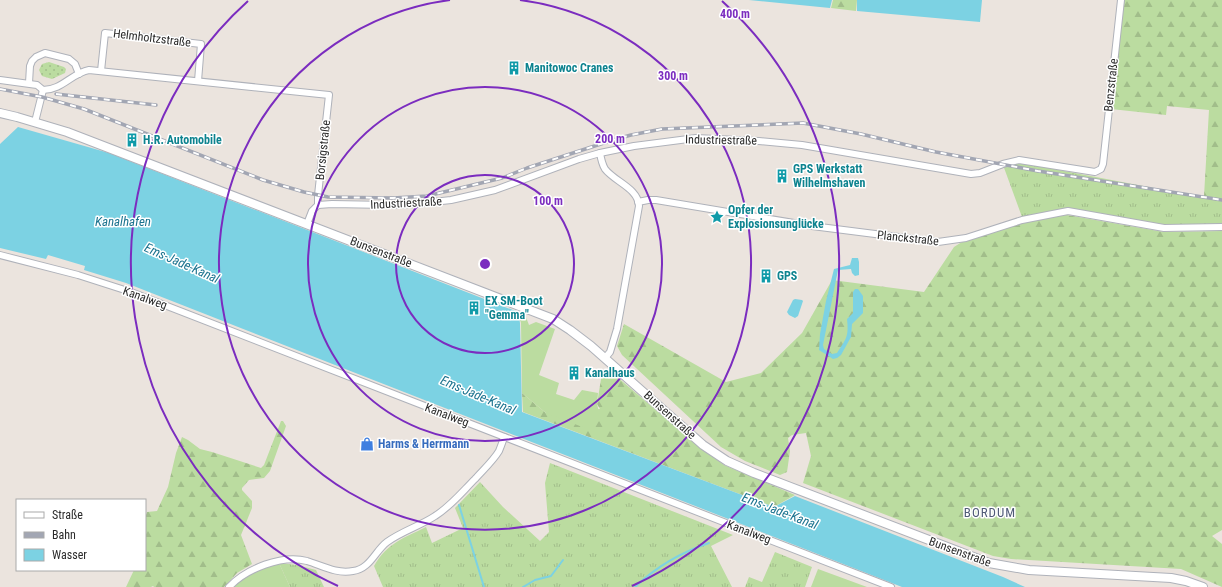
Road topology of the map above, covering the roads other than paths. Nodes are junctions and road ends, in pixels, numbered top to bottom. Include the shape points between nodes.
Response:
1 (1121, 0) edge
2 (101, 71) junction
3 (79, 74) junction
4 (0, 80) edge
5 (198, 82) junction
6 (29, 83) junction
7 (43, 90) junction
8 (0, 113) edge
9 (35, 122) junction
10 (600, 153) junction
11 (1101, 169) joint
12 (638, 202) junction
13 (318, 205) junction
14 (307, 224) junction
15 (1222, 227) edge
16 (0, 255) edge
17 (606, 358) junction
18 (504, 437) junction
19 (229, 587) edge
20 (891, 587) edge
21 (1203, 587) edge

1 - 11 street, Benzstraße
2 - 3 street via 89,70
2 - 5 street
2 - 5 street, Helmholtzstraße via 105,33 201,44
3 - 6 street via 75,64 69,59 45,53 32,61
3 - 7 street via 58,87
4 - 6 street
5 - 13 street, Borsigstraße via 330,95
6 - 7 street via 38,85
7 - 9 street
8 - 9 street, Bunsenstraße
9 - 14 street, Bunsenstraße
10 - 11 street, Industriestraße via 696,138 802,145 971,174 980,174 1019,160 1095,172
10 - 12 street via 604,168 632,192
10 - 13 street, Industriestraße via 495,190 451,200 402,205
12 - 15 street, Planckstraße via 656,200 812,226 938,242 951,242 1022,220 1068,211 1164,228
12 - 17 street via 617,330
13 - 14 street via 312,211
14 - 17 street, Bunsenstraße via 553,320
16 - 18 street, Kanalweg via 131,292
17 - 21 street, Bunsenstraße via 698,441 727,461 940,545 1005,567 1172,578
18 - 19 street via 495,456 449,506 428,521 388,541 362,568 342,572 299,560 284,560 259,566 241,576
18 - 20 street, Kanalweg

